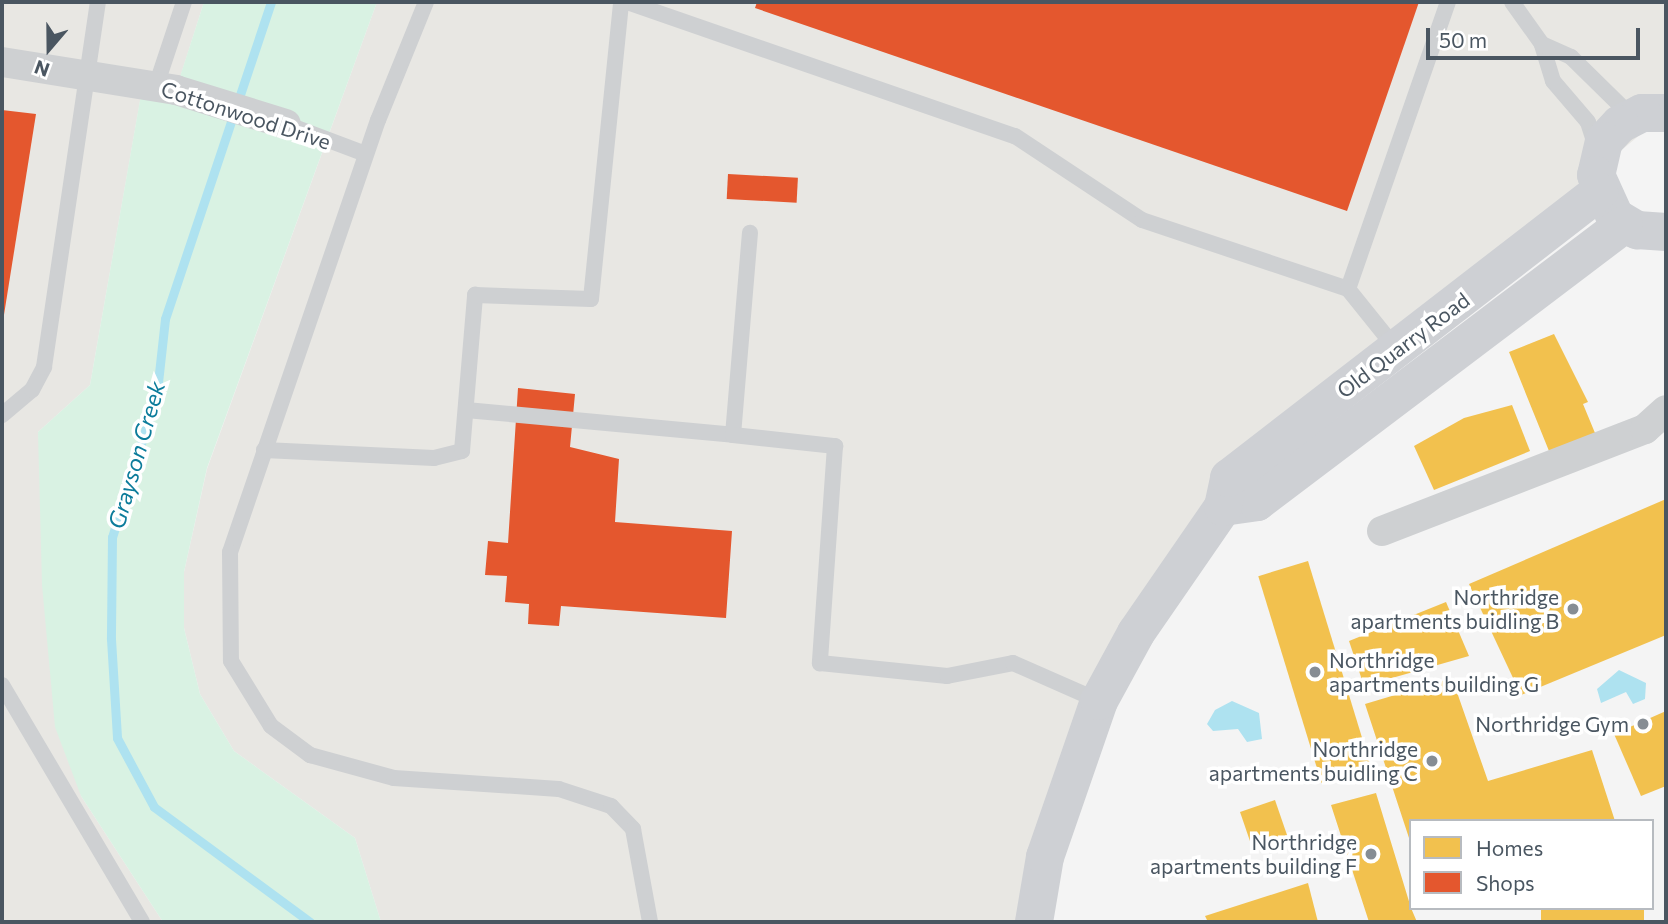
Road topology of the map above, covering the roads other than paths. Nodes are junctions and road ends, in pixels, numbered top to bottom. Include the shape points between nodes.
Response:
1 (98, 2) edge
2 (184, 2) edge
3 (426, 2) edge
4 (621, 2) edge
5 (627, 2) edge
6 (1448, 2) edge
7 (1512, 2) edge
8 (1542, 44) junction
9 (2, 62) edge
10 (86, 75) junction
11 (156, 86) junction
12 (1649, 115) edge
13 (286, 124) joint
14 (366, 154) junction
15 (1598, 174) junction
16 (1624, 224) junction
17 (1666, 232) edge
18 (750, 233) dead end
19 (1348, 289) junction
20 (1397, 350) junction
21 (466, 410) junction
22 (1666, 410) edge
23 (2, 415) edge
24 (733, 435) junction
25 (264, 450) junction
26 (1223, 507) junction
27 (1381, 531) dead end
28 (2, 685) edge
29 (1099, 701) junction
30 (142, 922) edge
31 (650, 922) edge
32 (1034, 922) edge

1 - 10 lane
2 - 11 lane
3 - 14 lane
4 - 21 lane via 591,299 475,295
5 - 19 lane via 1015,136 1142,220
6 - 19 lane
7 - 8 lane
8 - 12 lane via 1571,57
8 - 15 lane via 1553,81 1588,122
9 - 10 street, Cottonwood Drive
10 - 11 street, Cottonwood Drive
10 - 23 lane via 44,367 32,390
11 - 13 street, Cottonwood Drive
12 - 15 street, Old Quarry Road via 1612,131
13 - 14 lane, Cottonwood Drive
14 - 25 lane
15 - 16 street
15 - 20 street, Old Quarry Road
16 - 17 street
16 - 26 street, Old Quarry Road via 1257,502
18 - 24 lane
19 - 20 lane
20 - 26 street, Old Quarry Road via 1229,478
21 - 24 lane
21 - 25 lane via 462,451 435,458
22 - 27 street via 1645,429
24 - 29 lane via 835,446 820,663 947,676 1013,663
25 - 31 lane via 230,552 228,600 231,660 271,726 310,755 381,775 559,789 611,806 633,830
26 - 29 street, Old Quarry Road
28 - 30 lane
29 - 32 street, Old Quarry Road via 1045,857

